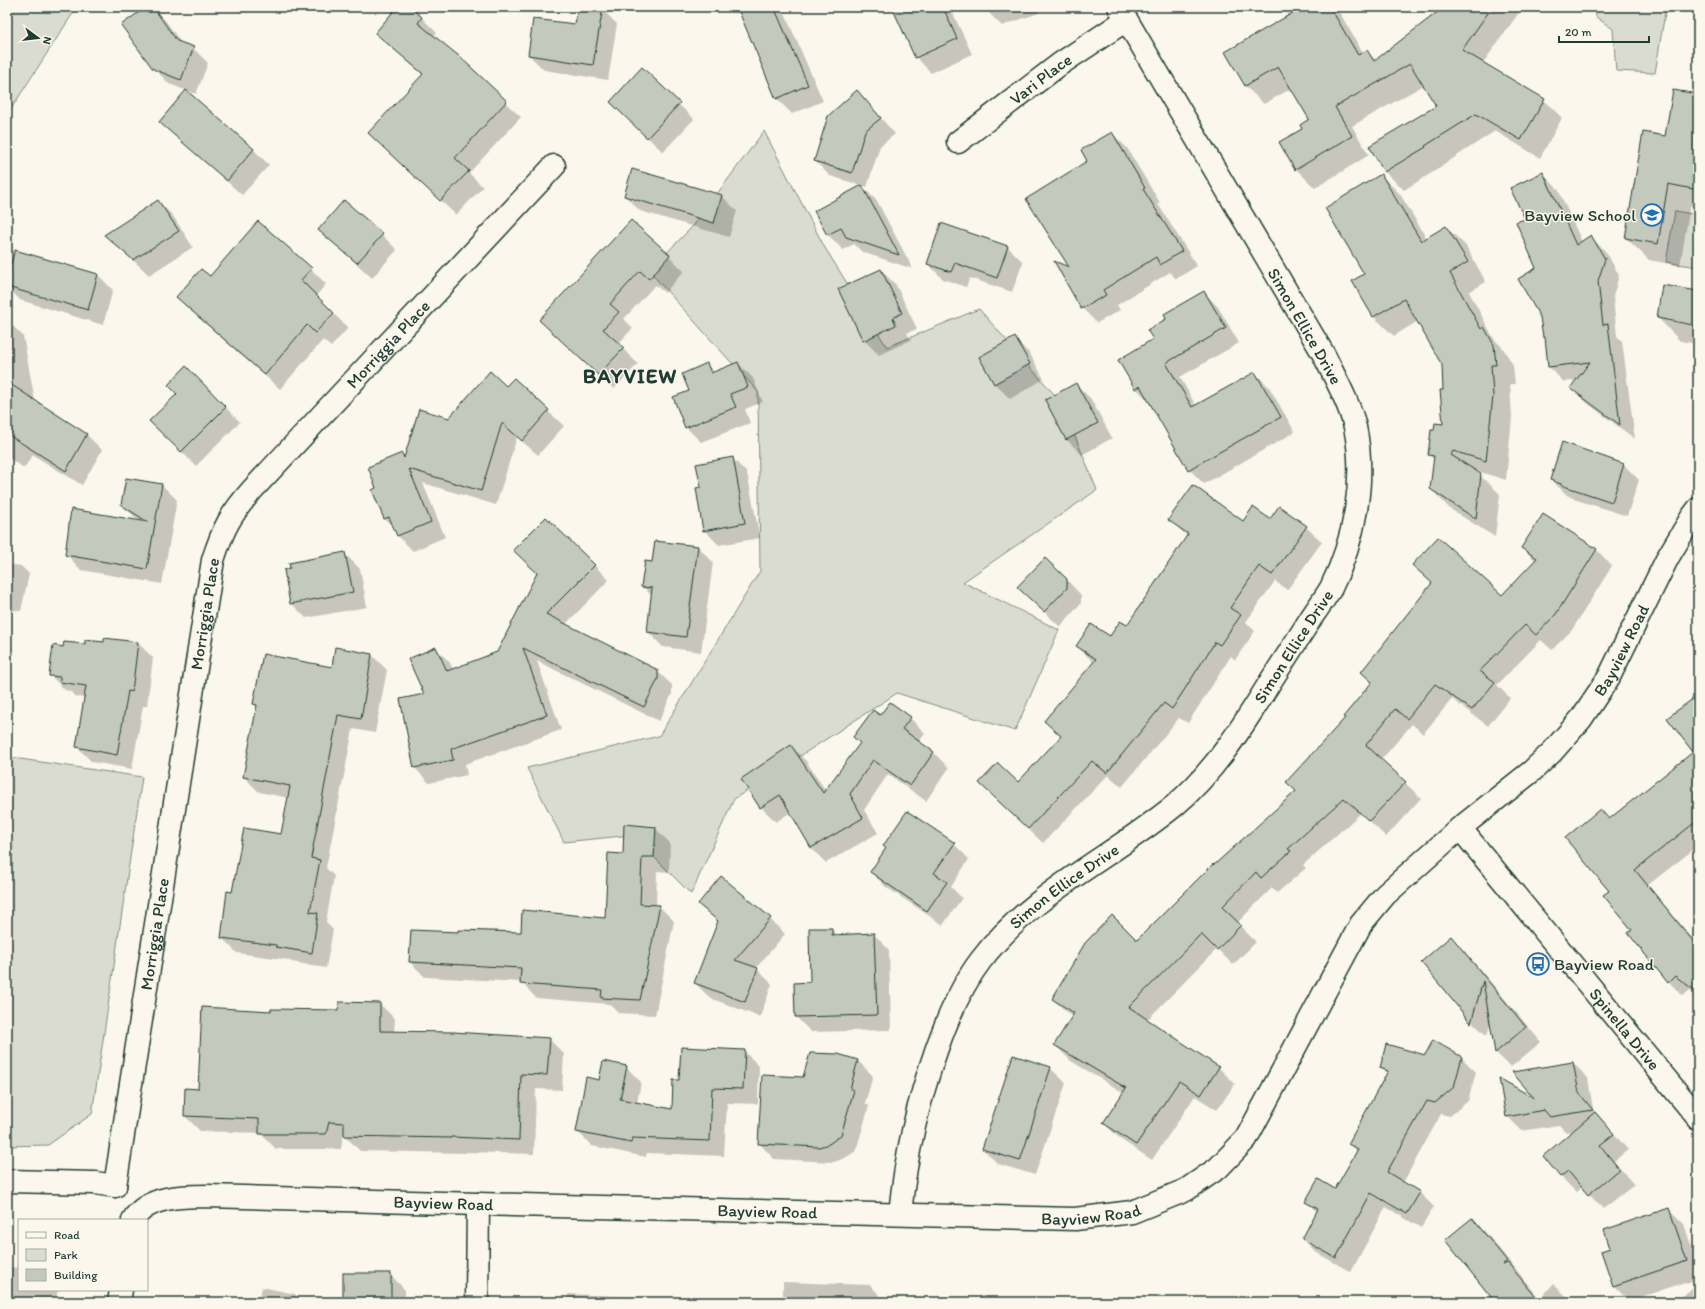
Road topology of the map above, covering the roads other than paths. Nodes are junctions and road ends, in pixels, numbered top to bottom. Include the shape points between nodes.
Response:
1 (1122, 14) edge
2 (958, 142) dead end
3 (554, 166) dead end
4 (1698, 509) edge
5 (1460, 828) junction
6 (1698, 1118) edge
7 (7, 1181) edge
8 (115, 1186) junction
9 (478, 1204) junction
10 (900, 1214) junction
11 (137, 1215) edge
12 (121, 1291) edge
13 (119, 1302) edge
14 (477, 1302) edge

1 - 2 street, Vari Place
1 - 10 street, Simon Ellice Drive via 1324,355 1342,392 1354,425 1359,456 1353,523 1344,558 1330,590 1241,728 1211,767 1175,805 1024,913 980,961 962,989 944,1028 922,1090 912,1130
3 - 8 street, Morriggia Place via 235,508 223,529 212,568
4 - 5 street, Bayview Road via 1668,557 1610,677 1581,719 1532,771
5 - 6 street, Spinella Drive
5 - 10 street, Bayview Road via 1385,894 1361,924 1246,1139 1218,1168 1186,1190 1132,1212 1075,1219
7 - 8 street via 95,1183
8 - 11 street
9 - 10 street, Bayview Road
9 - 11 street, Bayview Road via 186,1196 161,1200
9 - 14 street
12 - 13 street

